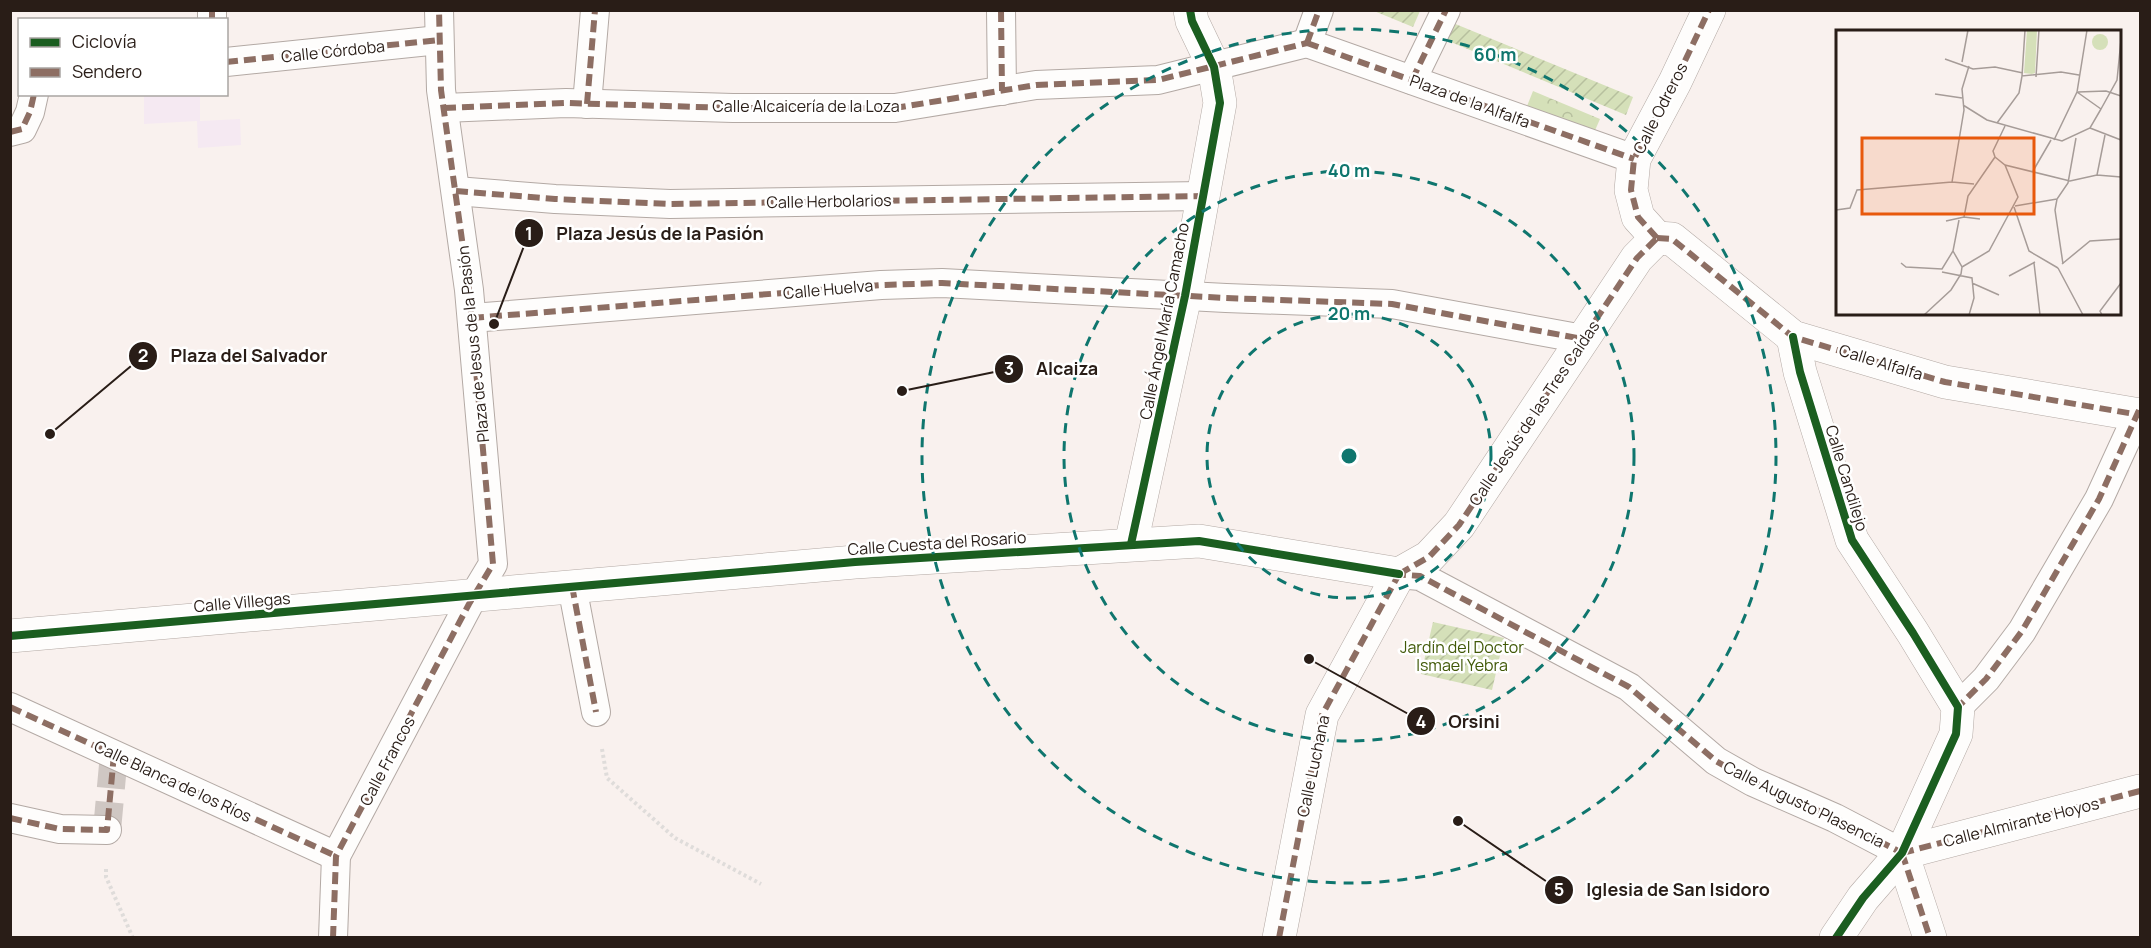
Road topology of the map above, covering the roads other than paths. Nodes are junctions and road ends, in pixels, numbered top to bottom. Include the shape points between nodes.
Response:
1 (439, 10) edge
2 (595, 10) edge
3 (1001, 10) edge
4 (1190, 10) edge
5 (1318, 10) edge
6 (1446, 10) edge
7 (1709, 10) edge
8 (439, 40) junction
9 (1307, 43) junction
10 (228, 62) edge
11 (1214, 67) junction
12 (1412, 80) junction
13 (1002, 91) junction
14 (34, 96) edge
15 (442, 99) junction
16 (587, 104) junction
17 (10, 132) edge
18 (1634, 159) junction
19 (456, 191) junction
20 (1203, 196) junction
21 (1657, 238) junction
22 (1185, 296) junction
23 (472, 318) junction
24 (1793, 337) junction
25 (1583, 339) junction
26 (2140, 412) edge
27 (1131, 544) junction
28 (1399, 574) junction
29 (572, 585) junction
30 (476, 594) junction
31 (10, 636) edge
32 (10, 707) edge
33 (1958, 707) junction
34 (596, 712) road end
35 (2140, 791) edge
36 (10, 818) edge
37 (107, 830) dead end
38 (1902, 853) junction
39 (336, 856) junction
40 (333, 938) edge
41 (1279, 938) edge
42 (1836, 938) edge
43 (1930, 938) edge

1 - 8 street, Plaza de Jesus de la Pasión
2 - 16 street
3 - 13 street
4 - 11 street, Calle Ángel María Camacho
5 - 9 street
6 - 12 street
7 - 18 street, Calle Odreros
8 - 10 street, Calle Córdoba
8 - 15 street, Plaza de Jesus de la Pasión
9 - 11 street, Calle Alcaicería de la Loza
9 - 12 street, Plaza de la Alfalfa
11 - 13 street, Calle Alcaicería de la Loza via 1158,80 1036,85
11 - 20 street, Calle Ángel María Camacho via 1220,103
12 - 18 street, Plaza de la Alfalfa
13 - 16 street, Calle Alcaicería de la Loza via 895,108
14 - 17 street via 22,129
15 - 16 street, Calle Alcaicería de la Loza
15 - 19 street, Plaza de Jesus de la Pasión
18 - 21 street, Calle Odreros via 1631,190 1638,217
19 - 20 street, Calle Herbolarios via 670,204
19 - 23 street, Plaza de Jesus de la Pasión
20 - 22 street, Calle Ángel María Camacho
21 - 24 street, Calle Alfalfa via 1671,239
21 - 25 street, Calle Jesús de las Tres Caídas via 1637,258
22 - 23 street, Calle Huelva via 942,283
22 - 25 street, Calle Huelva via 1392,304
22 - 27 street, Calle Ángel María Camacho
23 - 30 street, Plaza de Jesus de la Pasión via 493,564
24 - 26 street, Calle Alfalfa via 1945,382
24 - 33 street, Calle Candilejo via 1800,372 1852,540
25 - 28 street, Calle Jesús de las Tres Caídas via 1459,525 1430,557
26 - 33 street via 2099,499 2022,631 1986,679
27 - 28 street, Calle Cuesta del Rosario via 1199,541
27 - 29 street, Calle Cuesta del Rosario
28 - 38 street, Calle Augusto Plasencia via 1420,576 1629,687 1716,761
28 - 41 street, Calle Luchana via 1322,715
29 - 30 street, Calle Cuesta del Rosario
29 - 34 street
30 - 31 street, Calle Villegas
30 - 39 street, Calle Francos
32 - 39 street, Calle Blanca de los Ríos
33 - 38 street via 1956,734
35 - 38 street, Calle Almirante Hoyos
36 - 37 street via 60,829
38 - 42 street via 1863,898
38 - 43 street
39 - 40 street, Calle Francos

